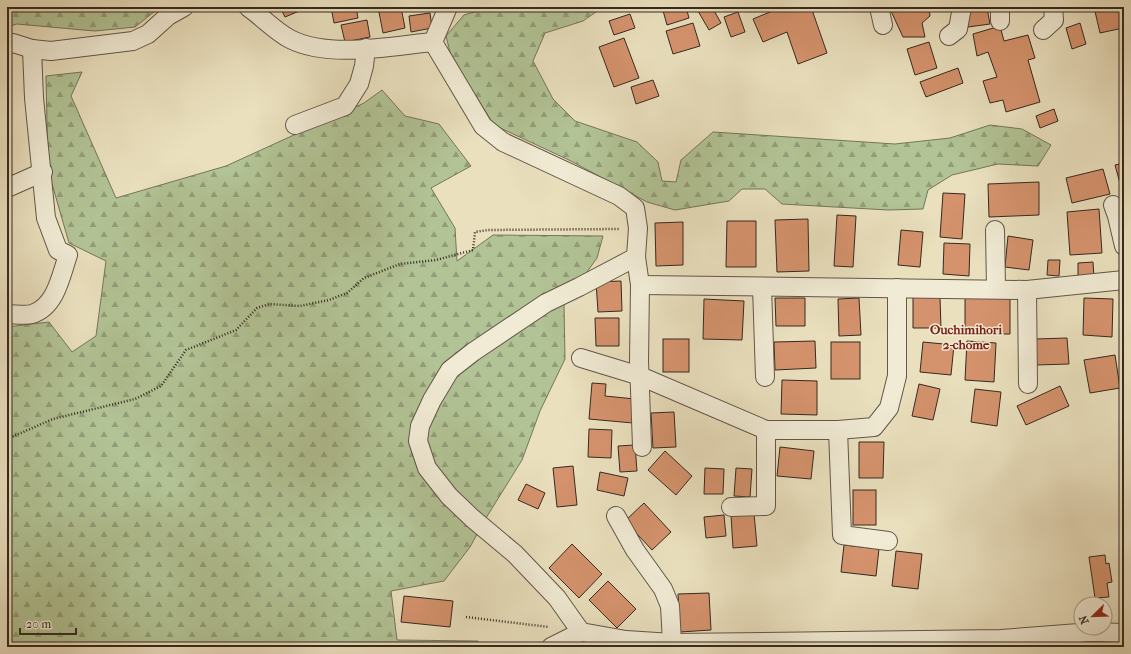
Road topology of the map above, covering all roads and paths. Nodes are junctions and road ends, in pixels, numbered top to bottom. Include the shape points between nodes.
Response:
1 (184, 7) edge
2 (248, 7) edge
3 (448, 7) edge
4 (879, 7) edge
5 (962, 7) edge
6 (1054, 7) edge
7 (883, 25) dead end
8 (1043, 30) dead end
9 (949, 36) dead end
10 (433, 42) junction
11 (7, 44) edge
12 (366, 48) junction
13 (32, 49) junction
14 (295, 125) dead end
15 (42, 172) junction
16 (7, 188) edge
17 (1113, 205) dead end
18 (638, 228) junction
19 (996, 230) dead end
20 (1124, 246) edge
21 (636, 257) junction
22 (1124, 280) edge
23 (640, 285) junction
24 (762, 287) junction
25 (897, 288) junction
26 (996, 288) junction
27 (1028, 290) junction
28 (7, 314) edge
29 (581, 358) dead end
30 (640, 376) junction
31 (765, 377) dead end
32 (1028, 384) dead end
33 (766, 430) junction
34 (838, 430) junction
35 (7, 440) edge
36 (642, 447) dead end
37 (731, 507) dead end
38 (616, 516) dead end
39 (888, 541) dead end
40 (466, 618) dead end
41 (551, 627) dead end
42 (581, 632) junction
43 (1124, 634) edge
44 (672, 643) junction
45 (1001, 643) edge
46 (737, 644) edge
47 (551, 647) edge

1 - 13 street via 168,16 148,34 133,41 50,51
2 - 12 street via 290,38 315,48
3 - 10 street
4 - 7 street
5 - 9 street via 958,29
6 - 8 street via 1054,20
10 - 12 street
10 - 18 street via 483,126 503,142 619,196 635,208
11 - 13 street
12 - 14 street via 359,84 345,106
13 - 15 street
15 - 16 street
15 - 28 street via 46,218 58,250 68,255 52,299 47,305 32,314
17 - 20 street
18 - 21 street
18 - 35 path via 475,232 473,250 436,260 400,264 364,278 347,293 329,300 300,306 269,304 257,308 236,330 186,350 161,386 135,399 53,419
19 - 26 street
21 - 23 street
21 - 42 street via 546,303 473,352 450,370 420,426 418,441 427,468 472,518 515,554 557,598
22 - 27 street
23 - 24 street
23 - 30 street
24 - 25 street
24 - 31 street
25 - 26 street
25 - 34 street via 897,376 889,408 874,427
26 - 27 street
27 - 32 street
29 - 30 street
30 - 33 street
30 - 36 street
33 - 34 street
33 - 37 street via 766,506
34 - 39 street via 842,535
38 - 44 street via 635,550 663,589 670,606
40 - 41 path
42 - 44 street via 626,640
42 - 47 street
43 - 45 street via 1092,632
44 - 46 street
45 - 46 street

